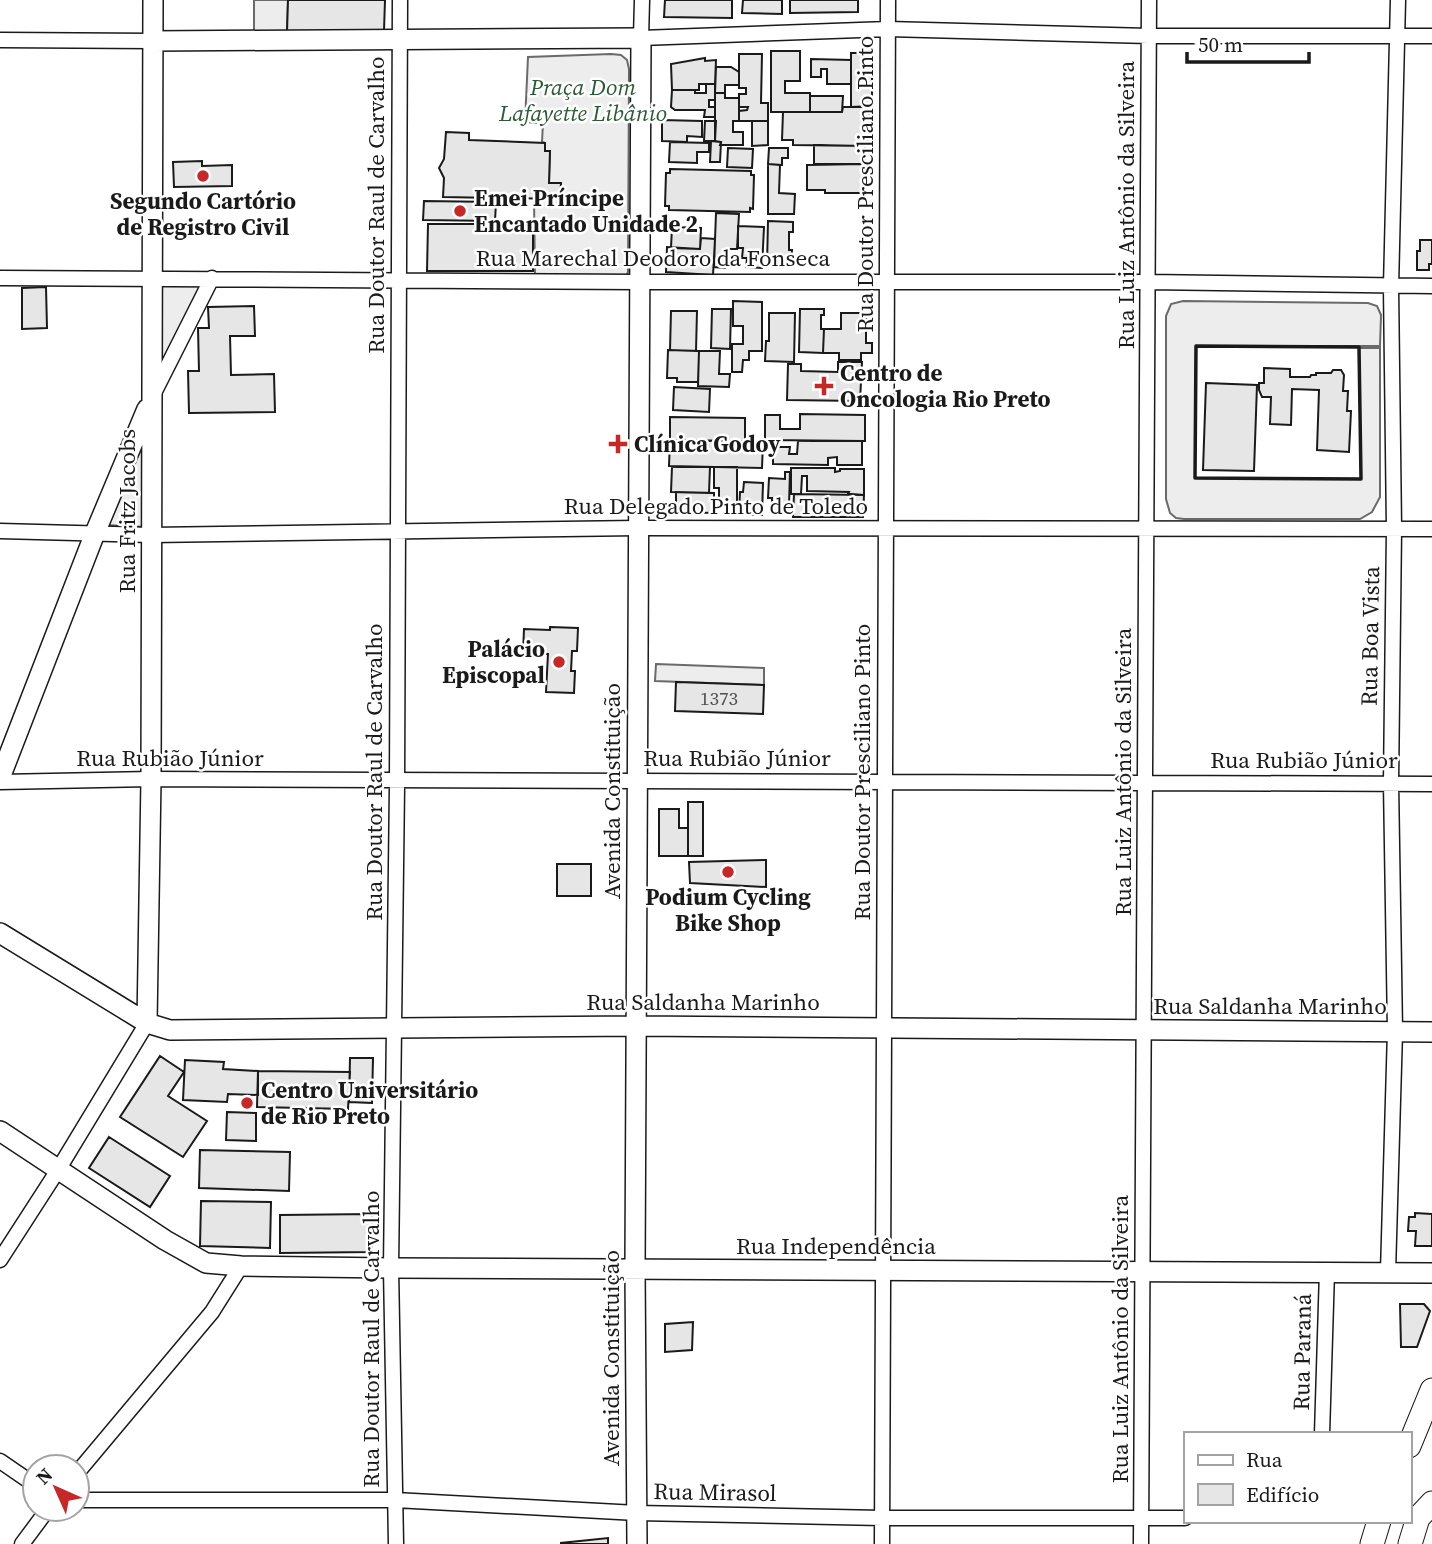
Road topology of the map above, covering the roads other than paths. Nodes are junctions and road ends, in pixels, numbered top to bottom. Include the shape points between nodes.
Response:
1 (153, 0) edge
2 (400, 0) edge
3 (642, 0) edge
4 (888, 0) edge
5 (1149, 0) edge
6 (1398, 0) edge
7 (888, 29) junction
8 (1149, 36) junction
9 (1399, 36) junction
10 (1432, 36) edge
11 (641, 38) junction
12 (400, 39) junction
13 (0, 40) edge
14 (153, 41) junction
15 (0, 278) edge
16 (152, 278) junction
17 (212, 278) junction
18 (399, 280) junction
19 (887, 281) junction
20 (639, 282) junction
21 (1148, 282) junction
22 (1432, 286) edge
23 (1391, 287) junction
24 (152, 397) junction
25 (638, 528) junction
26 (886, 528) junction
27 (1147, 529) junction
28 (1394, 529) junction
29 (1432, 529) edge
30 (0, 531) edge
31 (397, 532) junction
32 (95, 533) junction
33 (151, 535) junction
34 (151, 779) junction
35 (0, 780) edge
36 (397, 780) junction
37 (637, 781) junction
38 (885, 782) junction
39 (1145, 783) junction
40 (1391, 783) junction
41 (1432, 784) edge
42 (0, 933) edge
43 (147, 1023) junction
44 (636, 1026) junction
45 (884, 1028) junction
46 (395, 1029) junction
47 (1144, 1030) junction
48 (1395, 1031) junction
49 (1432, 1032) edge
50 (0, 1131) edge
51 (58, 1170) junction
52 (0, 1260) edge
53 (241, 1266) junction
54 (391, 1268) junction
55 (635, 1269) junction
56 (883, 1270) junction
57 (1327, 1271) junction
58 (1143, 1272) junction
59 (1388, 1272) junction
60 (1432, 1273) edge
61 (1432, 1390) edge
62 (1322, 1432) edge
63 (1411, 1441) edge
64 (91, 1456) edge
65 (0, 1461) edge
66 (21, 1475) edge
67 (91, 1500) edge
68 (394, 1500) junction
69 (637, 1513) junction
70 (1423, 1514) edge
71 (882, 1518) junction
72 (1142, 1518) junction
73 (1184, 1518) edge
74 (38, 1523) edge
75 (1378, 1523) edge
76 (22, 1544) edge
77 (396, 1544) edge
78 (637, 1544) edge
79 (882, 1544) edge
80 (1142, 1544) edge
81 (1373, 1544) edge
82 (1410, 1544) edge

1 - 14 street, Rua Fritz Jacobs
2 - 12 street, Rua Doutor Raul de Carvalho
3 - 11 street
4 - 7 street, Rua Doutor Presciliano Pinto
5 - 8 street, Rua Luiz Antônio da Silveira
6 - 9 street, Rua Boa Vista
7 - 8 street
7 - 11 street
7 - 19 street, Rua Doutor Presciliano Pinto
8 - 9 street
8 - 21 street, Rua Luiz Antônio da Silveira
9 - 10 street
9 - 23 street, Rua Boa Vista
11 - 12 street
11 - 20 street, Avenida Constituição
12 - 14 street
12 - 18 street, Rua Doutor Raul de Carvalho
13 - 14 street
14 - 16 street, Rua Fritz Jacobs
15 - 16 street, Rua Marechal Deodoro da Fonseca
16 - 17 street, Rua Marechal Deodoro da Fonseca
16 - 24 street, Rua Fritz Jacobs
17 - 18 street, Rua Marechal Deodoro da Fonseca
17 - 24 street
18 - 20 street, Rua Marechal Deodoro da Fonseca
18 - 31 street, Rua Doutor Raul de Carvalho
19 - 20 street, Rua Marechal Deodoro da Fonseca
19 - 21 street, Rua Marechal Deodoro da Fonseca
19 - 26 street, Rua Doutor Presciliano Pinto
20 - 25 street, Avenida Constituição
21 - 23 street, Rua Marechal Deodoro da Fonseca
21 - 27 street, Rua Luiz Antônio da Silveira
22 - 23 street, Rua Marechal Deodoro da Fonseca
23 - 28 street, Rua Boa Vista
24 - 32 street
24 - 33 street, Rua Fritz Jacobs
25 - 26 street, Rua Delegado Pinto de Toledo
25 - 31 street, Rua Delegado Pinto de Toledo
25 - 37 street, Avenida Constituição
26 - 27 street, Rua Delegado Pinto de Toledo
26 - 38 street, Rua Doutor Presciliano Pinto
27 - 28 street, Rua Delegado Pinto de Toledo
27 - 39 street, Rua Luiz Antônio da Silveira
28 - 29 street, Rua Delegado Pinto de Toledo
28 - 40 street, Rua Boa Vista
30 - 32 street, Rua Delegado Pinto de Toledo
31 - 33 street, Rua Delegado Pinto de Toledo
31 - 36 street, Rua Doutor Raul de Carvalho
32 - 33 street, Rua Delegado Pinto de Toledo
32 - 35 street
33 - 34 street, Rua Fritz Jacobs
34 - 35 street, Rua Rubião Júnior
34 - 36 street, Rua Rubião Júnior
34 - 43 street, Rua Fritz Jacobs
36 - 37 street, Rua Rubião Júnior
36 - 46 street, Rua Doutor Raul de Carvalho
37 - 38 street, Rua Rubião Júnior
37 - 44 street, Avenida Constituição
38 - 39 street, Rua Rubião Júnior
38 - 45 street, Rua Doutor Presciliano Pinto
39 - 40 street, Rua Rubião Júnior
39 - 47 street, Rua Luiz Antônio da Silveira
40 - 41 street, Rua Rubião Júnior
40 - 48 street, Rua Boa Vista
42 - 43 street, Rua Saldanha Marinho
43 - 46 street, Rua Saldanha Marinho via 170,1030
43 - 51 street
44 - 45 street, Rua Saldanha Marinho
44 - 46 street, Rua Saldanha Marinho
44 - 55 street, Avenida Constituição
45 - 47 street, Rua Saldanha Marinho
45 - 56 street, Rua Doutor Presciliano Pinto
46 - 54 street, Rua Doutor Raul de Carvalho
47 - 48 street, Rua Saldanha Marinho
47 - 58 street, Rua Luiz Antônio da Silveira
48 - 49 street, Rua Saldanha Marinho
48 - 59 street, Rua Boa Vista
50 - 51 street, Rua Independência
51 - 52 street
51 - 53 street, Rua Independência via 206,1263
53 - 54 street, Rua Independência
53 - 64 street via 212,1312
54 - 55 street, Rua Independência
54 - 68 street, Rua Doutor Raul de Carvalho
55 - 56 street, Rua Independência
55 - 69 street, Avenida Constituição
56 - 58 street, Rua Independência
56 - 71 street, Rua Doutor Presciliano Pinto
57 - 58 street, Rua Independência
57 - 59 street, Rua Independência
57 - 62 street, Rua Paraná
58 - 72 street, Rua Luiz Antônio da Silveira
59 - 60 street, Rua Independência
61 - 63 main road
65 - 66 street
67 - 68 street, Rua Mirasol
68 - 69 street, Rua Mirasol
68 - 77 street, Rua Doutor Raul de Carvalho
69 - 71 street, Rua Mirasol
69 - 78 street, Avenida Constituição
70 - 82 main road
71 - 72 street, Rua Mirasol
71 - 79 street, Rua Doutor Presciliano Pinto
72 - 73 street, Rua Mirasol
72 - 80 street, Rua Luiz Antônio da Silveira
74 - 76 street
75 - 81 main road

